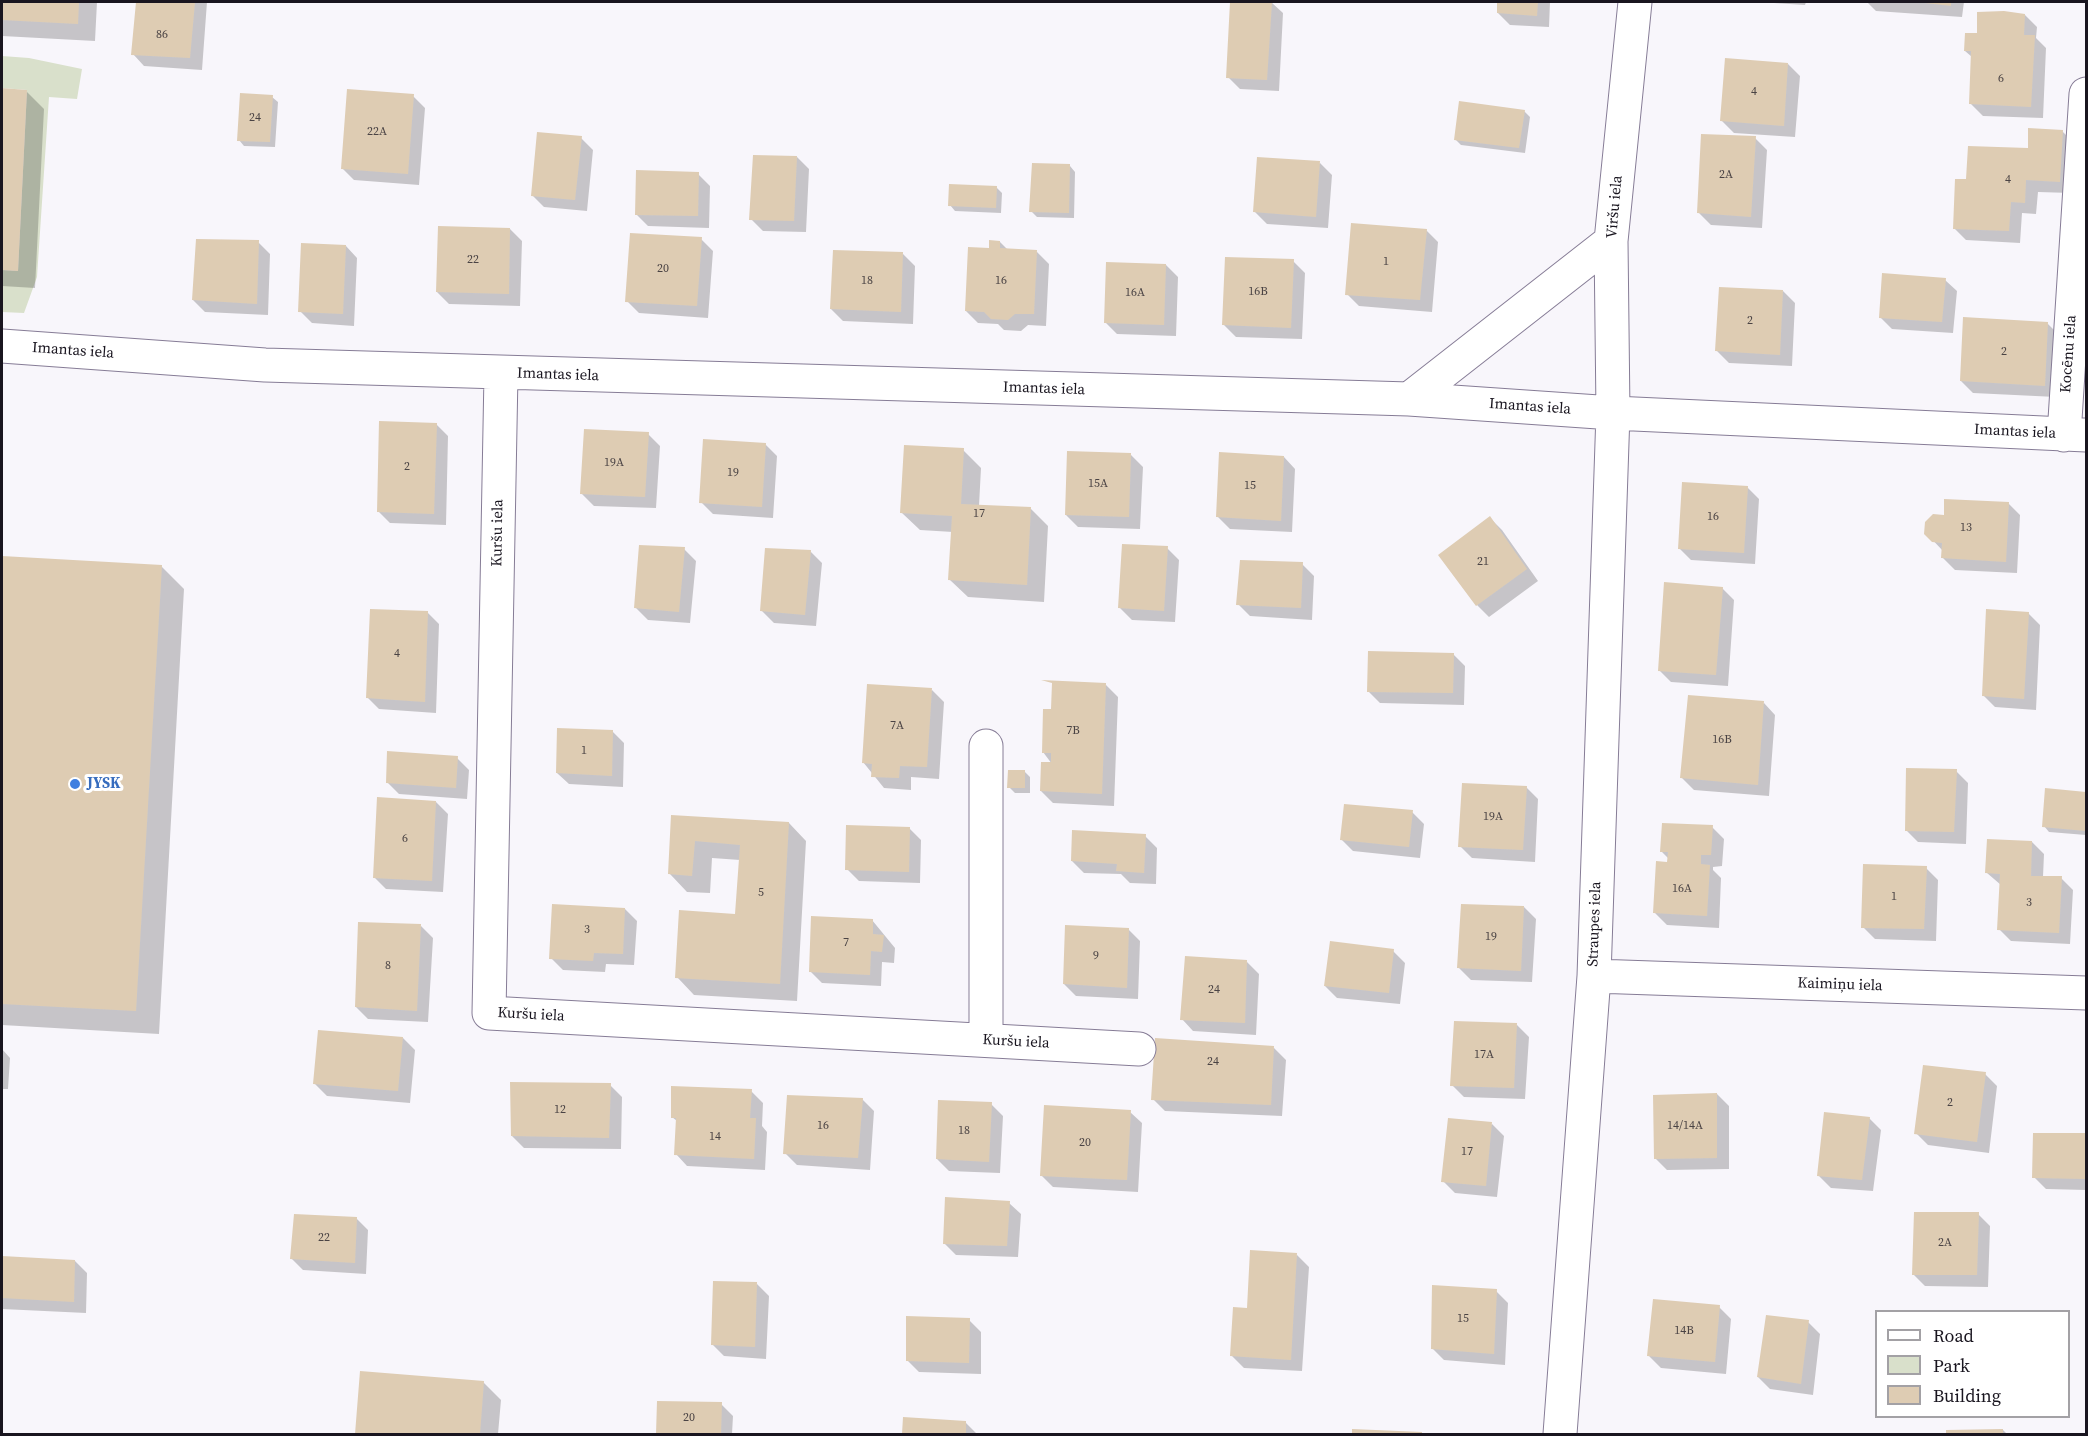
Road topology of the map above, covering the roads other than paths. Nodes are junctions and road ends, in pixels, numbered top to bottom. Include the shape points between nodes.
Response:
1 (1635, 2) edge
2 (2086, 94) edge
3 (1611, 241) junction
4 (2, 346) edge
5 (501, 374) junction
6 (1409, 399) junction
7 (1613, 413) junction
8 (2075, 435) edge
9 (986, 746) dead end
10 (1593, 976) junction
11 (2086, 993) edge
12 (986, 1040) junction
13 (1139, 1049) dead end
14 (1560, 1434) edge

1 - 3 street, Viršu iela
2 - 8 street, Kocēnu iela
3 - 6 street
3 - 7 street, Viršu iela
4 - 5 street, Imantas iela via 265,366
5 - 6 street, Imantas iela
5 - 12 street, Kuršu iela via 489,1013
6 - 7 street, Imantas iela
7 - 8 street, Imantas iela
7 - 10 street, Straupes iela
9 - 12 street
10 - 11 street, Kaimiņu iela
10 - 14 street, Straupes iela
12 - 13 street, Kuršu iela

